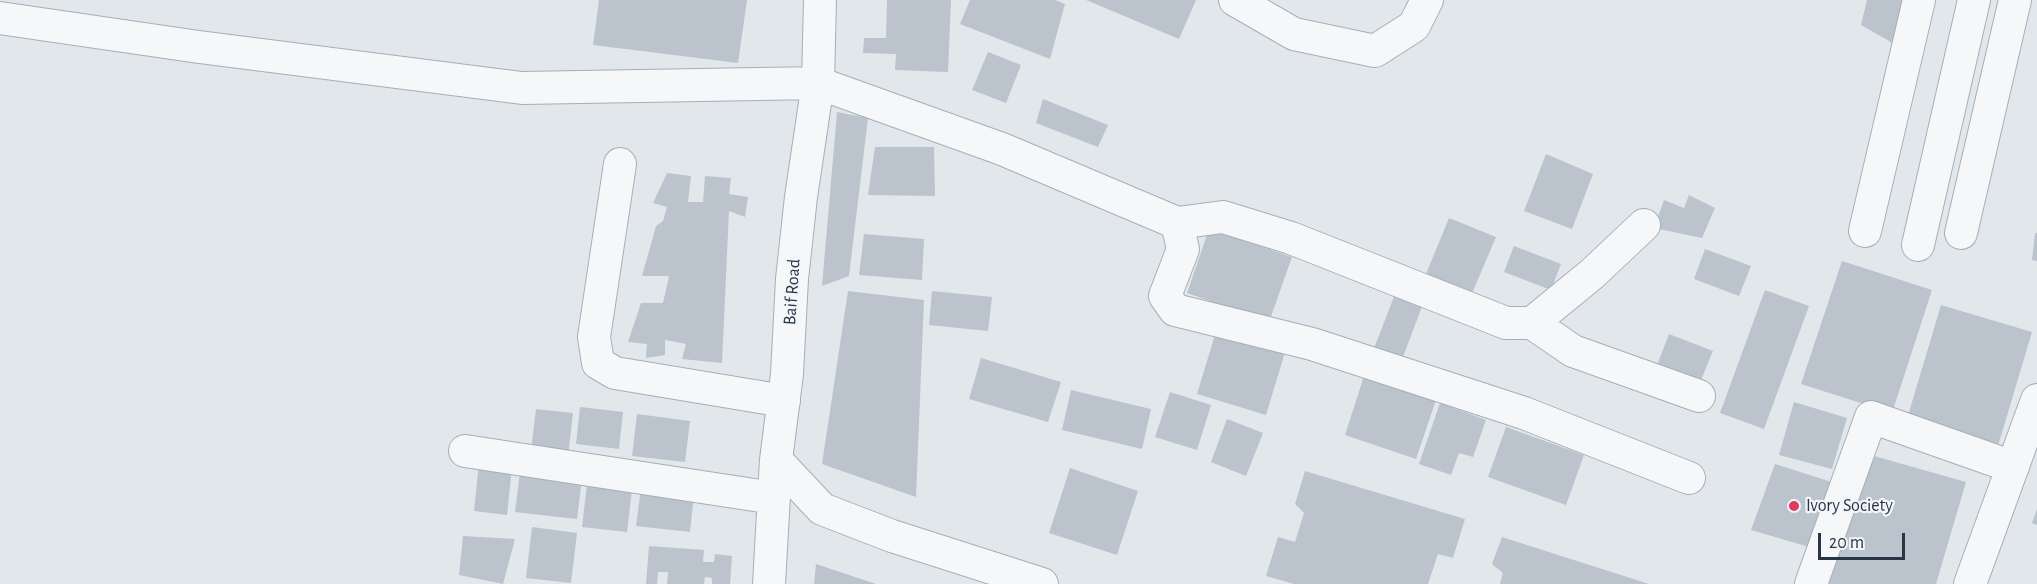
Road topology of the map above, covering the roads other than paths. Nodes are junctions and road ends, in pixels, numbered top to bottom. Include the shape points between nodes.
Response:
1 (820, 0) edge
2 (1235, 0) edge
3 (1427, 0) edge
4 (1919, 0) edge
5 (1974, 0) edge
6 (2015, 0) edge
7 (0, 18) edge
8 (818, 83) junction
9 (620, 165) dead end
10 (1177, 222) junction
11 (1644, 225) dead end
12 (1865, 231) dead end
13 (1961, 233) dead end
14 (1918, 244) dead end
15 (1532, 323) junction
16 (1699, 396) dead end
17 (2037, 400) edge
18 (784, 401) junction
19 (465, 451) dead end
20 (776, 460) junction
21 (2013, 466) junction
22 (1689, 478) dead end
23 (774, 498) junction
24 (770, 584) edge
25 (1042, 584) edge
26 (1811, 584) edge
27 (1970, 584) edge

1 - 8 street, Baif Road
2 - 3 street via 1294,34 1375,51 1414,26
4 - 12 street
5 - 14 street
6 - 13 street
7 - 8 street via 522,88
8 - 10 street via 1002,149
8 - 18 street, Baif Road via 801,197
9 - 18 street via 594,337 597,363 615,373
10 - 15 street via 1223,217 1291,238 1506,323
10 - 22 street via 1183,249 1165,296 1175,310 1312,344 1524,413
11 - 15 street
15 - 16 street via 1573,351
17 - 21 street
18 - 20 street, Baif Road
19 - 23 street
20 - 23 street, Baif Road
20 - 25 street via 822,509
21 - 26 street via 1870,417
21 - 27 street
23 - 24 street, Baif Road

